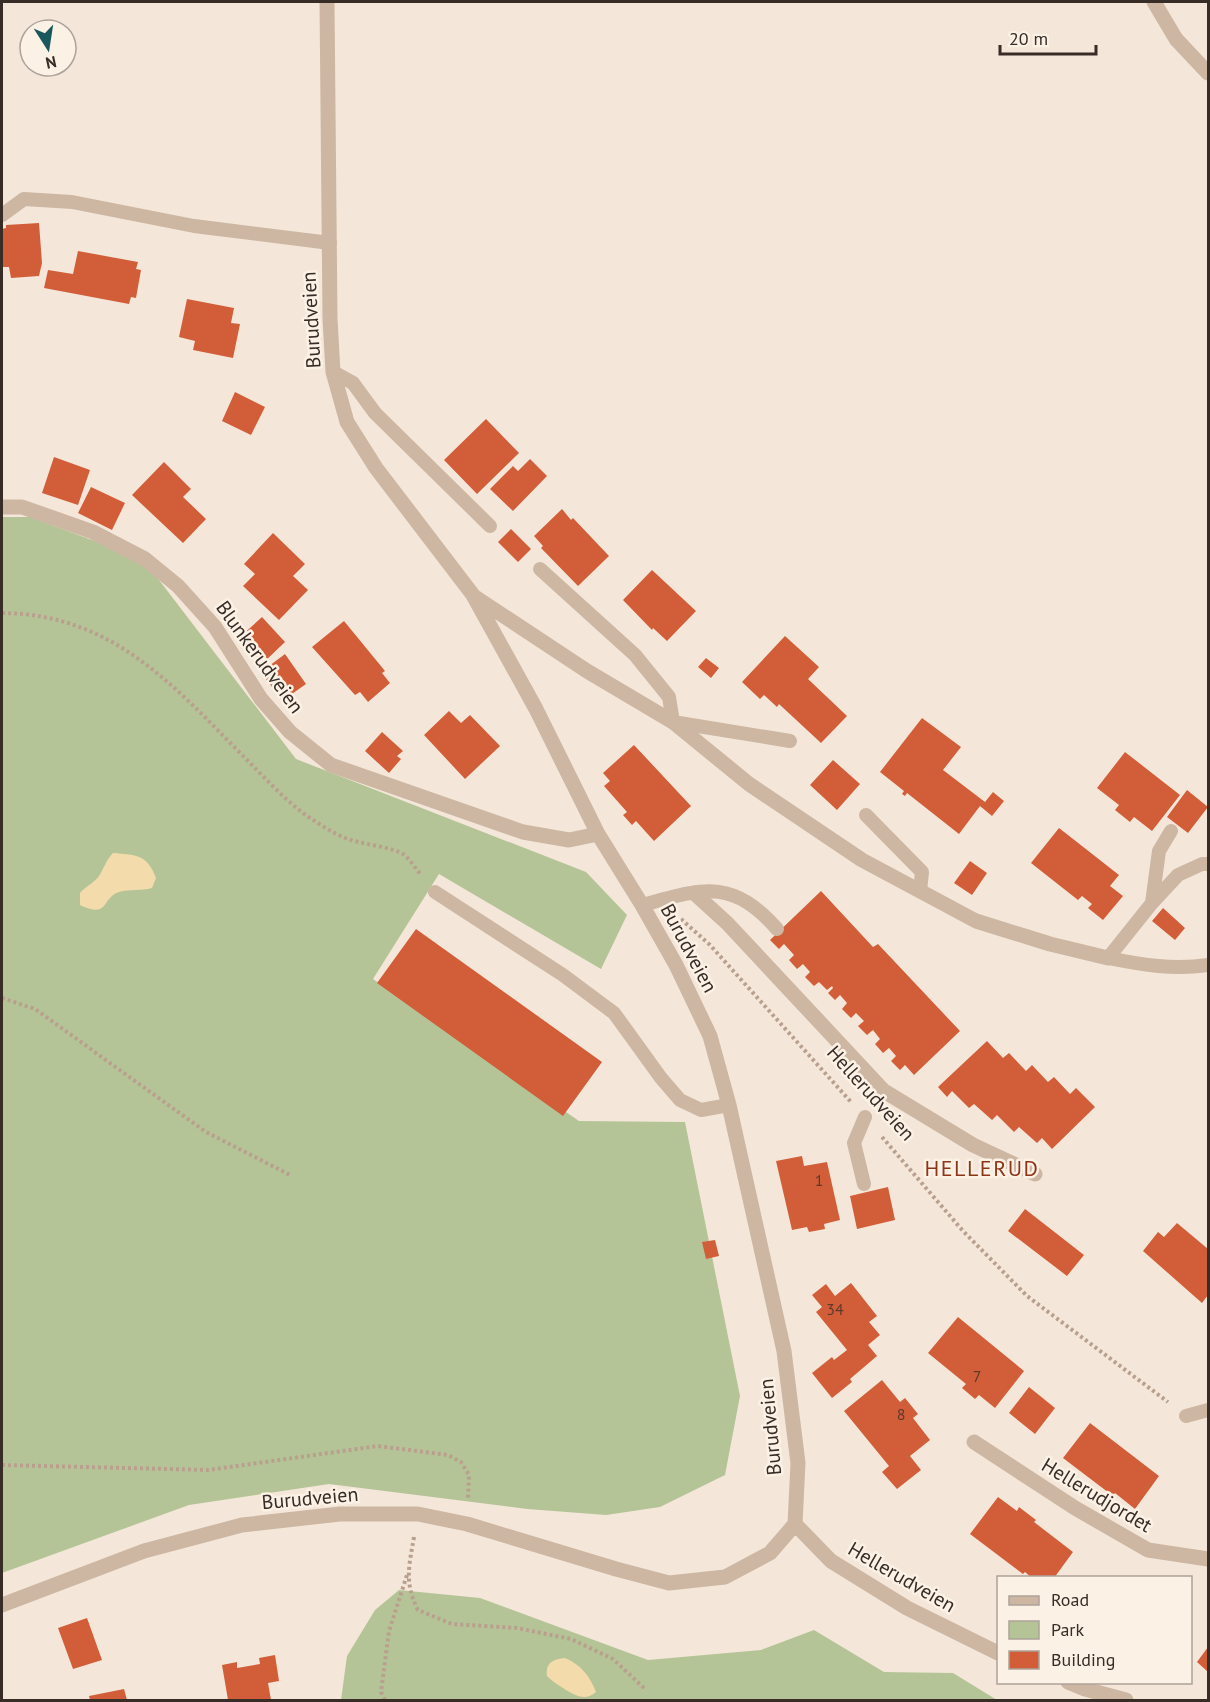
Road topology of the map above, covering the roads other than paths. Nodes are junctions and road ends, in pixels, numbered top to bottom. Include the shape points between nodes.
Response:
1 (327, 2) edge
2 (1154, 2) edge
3 (1209, 73) edge
4 (2, 215) edge
5 (330, 243) junction
6 (333, 372) junction
7 (2, 507) edge
8 (490, 526) dead end
9 (540, 569) dead end
10 (473, 595) junction
11 (673, 722) junction
12 (790, 741) dead end
13 (866, 815) dead end
14 (1171, 831) dead end
15 (598, 834) junction
16 (1209, 864) edge
17 (920, 891) junction
18 (435, 892) road end
19 (694, 893) junction
20 (1152, 903) junction
21 (642, 905) junction
22 (777, 929) dead end
23 (1108, 958) junction
24 (1209, 965) edge
25 (729, 1105) junction
26 (866, 1118) road end
27 (1035, 1174) dead end
28 (864, 1184) dead end
29 (1209, 1410) edge
30 (1186, 1416) road end
31 (974, 1442) dead end
32 (795, 1524) junction
33 (1209, 1559) edge
34 (2, 1605) edge
35 (997, 1652) edge
36 (1071, 1684) edge
37 (1126, 1701) edge

1 - 5 street, Burudveien
2 - 3 street via 1176,39
4 - 5 lane via 24,199 72,202 194,226
5 - 6 street, Burudveien
6 - 8 lane via 353,383 375,413
6 - 10 street, Burudveien via 347,422 376,468
7 - 15 street, Blunkerudveien via 22,507 93,532 145,559 178,586 215,627 261,699 290,732 331,765 523,832 569,840
9 - 11 lane via 635,655 669,697
10 - 11 street, Burudveien via 587,671
10 - 15 street, Burudveien
11 - 12 lane
11 - 17 street, Burudveien via 749,784 862,860
13 - 17 lane via 922,872
14 - 20 lane via 1160,851
15 - 21 street, Burudveien
16 - 20 lane via 1178,875
17 - 23 street, Burudveien via 976,921
18 - 25 lane via 614,1013 680,1100 700,1110
19 - 21 lane
19 - 22 lane via 723,891 736,895
19 - 27 street via 727,923 884,1091 973,1145
20 - 23 lane
21 - 25 street, Burudveien via 710,1036
23 - 24 lane via 1184,969
25 - 32 street, Burudveien via 784,1351 798,1463
26 - 28 lane via 855,1143
29 - 30 lane
31 - 33 street, Hellerudjordet via 1148,1550
32 - 34 street, Burudveien via 770,1553 725,1577 669,1583 467,1524 418,1514 340,1514 242,1525 144,1551
32 - 35 street, Hellerudveien via 831,1561 907,1608
36 - 37 street

